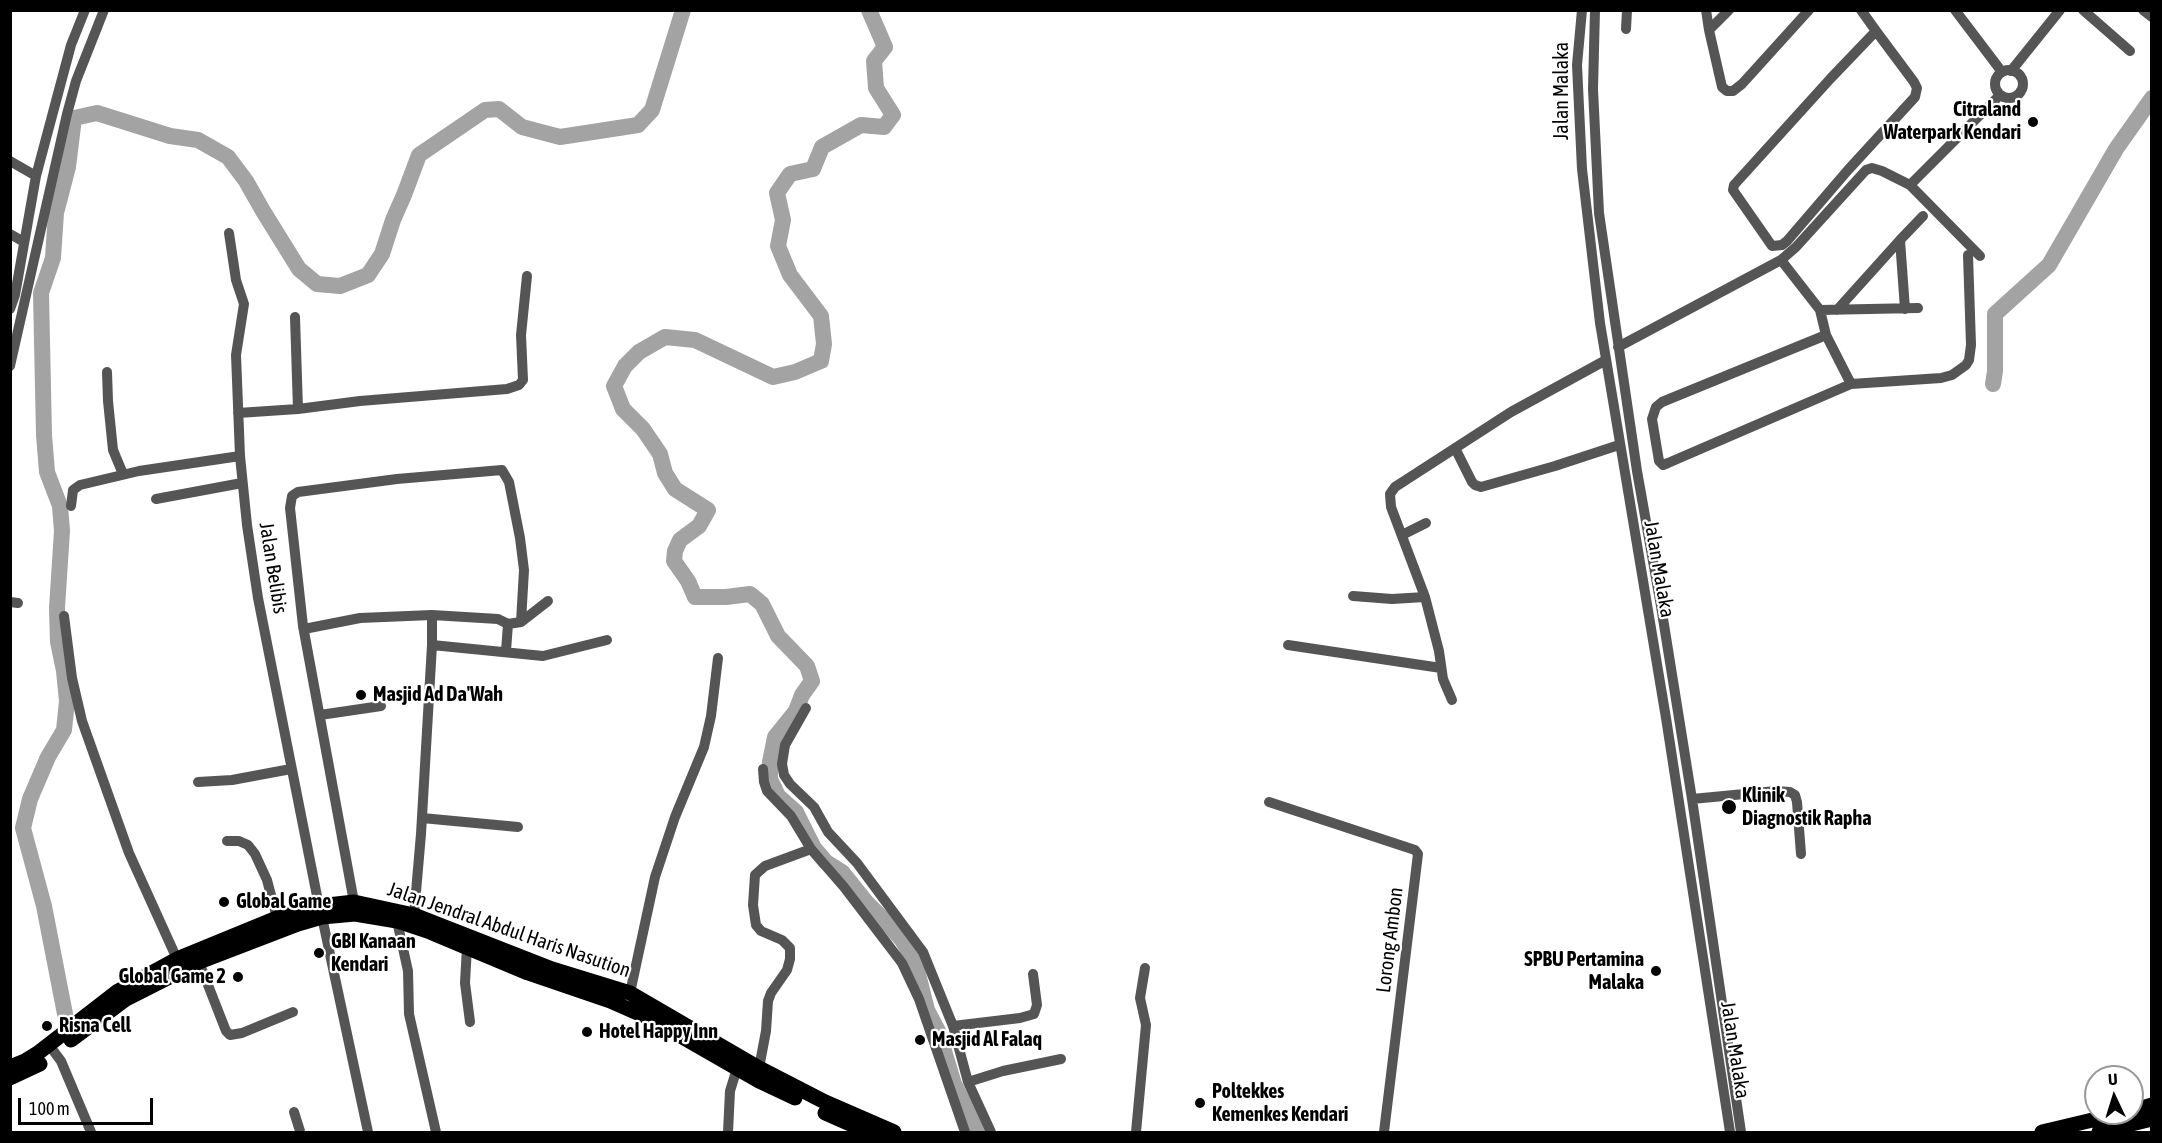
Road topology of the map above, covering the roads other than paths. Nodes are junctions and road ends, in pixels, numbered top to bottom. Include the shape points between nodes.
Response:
1 (85, 10) edge
2 (104, 10) edge
3 (1582, 10) edge
4 (1595, 10) edge
5 (1627, 10) edge
6 (1706, 10) edge
7 (1729, 10) edge
8 (1809, 10) edge
9 (1861, 10) edge
10 (1955, 10) edge
11 (2060, 10) edge
12 (2083, 10) edge
13 (2143, 10) edge
14 (2151, 17) edge
15 (1626, 29) dead end
16 (1709, 30) junction
17 (1876, 31) junction
18 (2130, 51) dead end
19 (2006, 71) junction
20 (2000, 95) junction
21 (10, 161) edge
22 (36, 176) junction
23 (1910, 185) junction
24 (1923, 216) dead end
25 (230, 233) dead end
26 (10, 234) edge
27 (1900, 240) junction
28 (24, 242) junction
29 (1968, 255) dead end
30 (1980, 256) dead end
31 (1781, 260) junction
32 (527, 276) dead end
33 (1918, 308) dead end
34 (10, 309) edge
35 (1905, 309) junction
36 (1821, 310) junction
37 (1837, 310) junction
38 (295, 317) dead end
39 (1826, 334) junction
40 (1621, 346) junction
41 (1606, 360) junction
42 (10, 366) edge
43 (108, 372) dead end
44 (1851, 384) junction
45 (298, 409) junction
46 (238, 413) junction
47 (1619, 445) junction
48 (1455, 448) junction
49 (240, 456) junction
50 (123, 474) junction
51 (242, 483) junction
52 (1642, 497) junction
53 (156, 499) dead end
54 (1628, 499) junction
55 (71, 506) dead end
56 (1426, 523) dead end
57 (1402, 535) junction
58 (1353, 596) dead end
59 (1425, 597) junction
60 (548, 601) dead end
61 (432, 615) junction
62 (64, 616) dead end
63 (521, 622) junction
64 (508, 624) junction
65 (304, 629) junction
66 (607, 639) dead end
67 (432, 645) junction
68 (1288, 645) dead end
69 (506, 651) junction
70 (718, 658) dead end
71 (1441, 668) junction
72 (1452, 700) dead end
73 (381, 706) dead end
74 (806, 708) dead end
75 (320, 715) junction
76 (291, 769) junction
77 (763, 769) dead end
78 (198, 782) dead end
79 (1692, 800) junction
80 (1269, 802) dead end
81 (422, 818) junction
82 (518, 827) dead end
83 (227, 841) dead end
84 (811, 849) junction
85 (1801, 854) dead end
86 (354, 902) junction
87 (320, 911) junction
88 (414, 915) junction
89 (277, 918) junction
90 (397, 921) junction
91 (250, 935) junction
92 (467, 947) junction
93 (177, 959) junction
94 (199, 962) junction
95 (1145, 968) dead end
96 (1034, 974) dead end
97 (630, 993) junction
98 (293, 1012) dead end
99 (470, 1022) dead end
100 (953, 1026) junction
101 (52, 1048) junction
102 (1061, 1059) dead end
103 (739, 1063) junction
104 (10, 1067) edge
105 (759, 1068) junction
106 (10, 1078) edge
107 (968, 1082) junction
108 (294, 1112) dead end
109 (2084, 1124) edge
110 (849, 1129) edge
111 (91, 1132) edge
112 (298, 1132) edge
113 (368, 1132) edge
114 (436, 1132) edge
115 (728, 1132) edge
116 (868, 1132) edge
117 (894, 1132) edge
118 (965, 1132) edge
119 (991, 1132) edge
120 (1136, 1132) edge
121 (1384, 1132) edge
122 (1730, 1132) edge
123 (1741, 1132) edge
124 (2043, 1132) edge

1 - 22 street via 71,45
2 - 42 street via 76,81
3 - 41 street, Jalan Malaka via 1577,64 1582,169
4 - 40 street, Jalan Malaka via 1592,81 1596,178
5 - 15 street
6 - 16 street
7 - 16 street
8 - 16 street via 1732,91 1722,87
9 - 17 street
10 - 19 street
11 - 19 street
12 - 18 street
13 - 14 street
17 - 17 street via 1914,82 1915,97 1787,241 1772,246 1734,185
19 - 20 street via 1995,81
19 - 20 street via 2021,78 2022,90 2012,98
20 - 23 street
21 - 22 street
22 - 28 street
23 - 30 street
23 - 31 street via 1882,171 1866,170
24 - 27 street
25 - 46 street, Jalan Belibis via 234,270 244,304 236,347
26 - 28 street
27 - 35 street
27 - 37 street
28 - 34 street
29 - 44 street via 1971,345 1966,365 1941,378
31 - 36 street
31 - 40 street
32 - 45 street via 521,335 523,380 519,385
33 - 35 street
35 - 37 street
36 - 37 street
36 - 39 street
38 - 45 street
39 - 44 street
39 - 44 street via 1662,402 1652,419 1659,461 1663,465 1668,463
40 - 52 street, Jalan Malaka
41 - 47 street, Jalan Malaka
41 - 48 street
43 - 50 street via 113,450
45 - 46 street
46 - 49 street, Jalan Belibis
47 - 48 street via 1481,487 1472,482
47 - 54 street, Jalan Malaka
48 - 57 street via 1392,490 1390,502
49 - 50 street
49 - 51 street, Jalan Belibis
50 - 55 street via 75,488
51 - 53 street
51 - 76 street, Jalan Belibis via 258,598
52 - 54 street
52 - 79 street, Jalan Malaka
54 - 122 street, Jalan Malaka via 1665,708
56 - 57 street
57 - 59 street
58 - 59 street
59 - 71 street
60 - 63 street
61 - 64 street via 498,619
61 - 65 street via 360,618
61 - 67 street
62 - 93 street via 82,721 129,853
63 - 64 street
63 - 65 street via 524,570 520,538 509,482 504,471 499,470 295,493 290,508
64 - 69 street
65 - 75 street
66 - 69 street via 543,656
67 - 69 street
67 - 81 street
68 - 71 street
70 - 97 street via 704,747 655,877
71 - 72 street
73 - 75 street
74 - 100 street via 785,745 784,775 814,807 828,831 857,863 923,952
75 - 86 street
76 - 78 street
76 - 87 street, Jalan Belibis
77 - 84 street via 767,791 791,816
79 - 85 street via 1790,792 1797,802
79 - 123 street, Jalan Malaka
80 - 121 street, Lorong Ambon via 1418,854
81 - 82 street
81 - 88 street
83 - 89 street via 248,845 255,854
84 - 105 street via 754,874 756,925 790,948 787,970 768,1001
84 - 118 street via 906,969
86 - 87 highway, Jalan Jendral Abdul Haris Nasution
86 - 88 highway, Jalan Jendral Abdul Haris Nasution
87 - 89 highway, Jalan Jendral Abdul Haris Nasution
87 - 90 highway, Jalan Jendral Abdul Haris Nasution
87 - 91 highway, Jalan Jendral Abdul Haris Nasution
87 - 113 street, Jalan Belibis
88 - 97 highway, Jalan Jendral Abdul Haris Nasution via 552,969
89 - 91 highway, Jalan Jendral Abdul Haris Nasution
90 - 92 highway, Jalan Jendral Abdul Haris Nasution
90 - 114 street via 408,971 409,1014
91 - 93 highway, Jalan Jendral Abdul Haris Nasution
91 - 94 highway, Jalan Jendral Abdul Haris Nasution
92 - 99 street via 465,983
92 - 103 highway, Jalan Jendral Abdul Haris Nasution via 528,973 610,1000
93 - 101 highway, Jalan Jendral Abdul Haris Nasution via 118,991
94 - 98 street via 230,1035
94 - 101 highway, Jalan Jendral Abdul Haris Nasution via 126,999
95 - 120 street via 1140,998 1146,1025
96 - 100 street via 1034,1014
97 - 103 highway, Jalan Jendral Abdul Haris Nasution
100 - 107 street
101 - 104 highway, Jalan Jendral Abdul Haris Nasution
101 - 106 highway, Jalan Jendral Abdul Haris Nasution via 29,1071
101 - 111 street
102 - 107 street
103 - 105 highway, Jalan Jendral Abdul Haris Nasution
103 - 110 highway, Jalan Jendral Abdul Haris Nasution
103 - 115 street via 730,1091
105 - 117 highway, Jalan Jendral Abdul Haris Nasution
107 - 119 street
108 - 112 street
109 - 124 highway
110 - 116 highway, Jalan Jendral Abdul Haris Nasution

